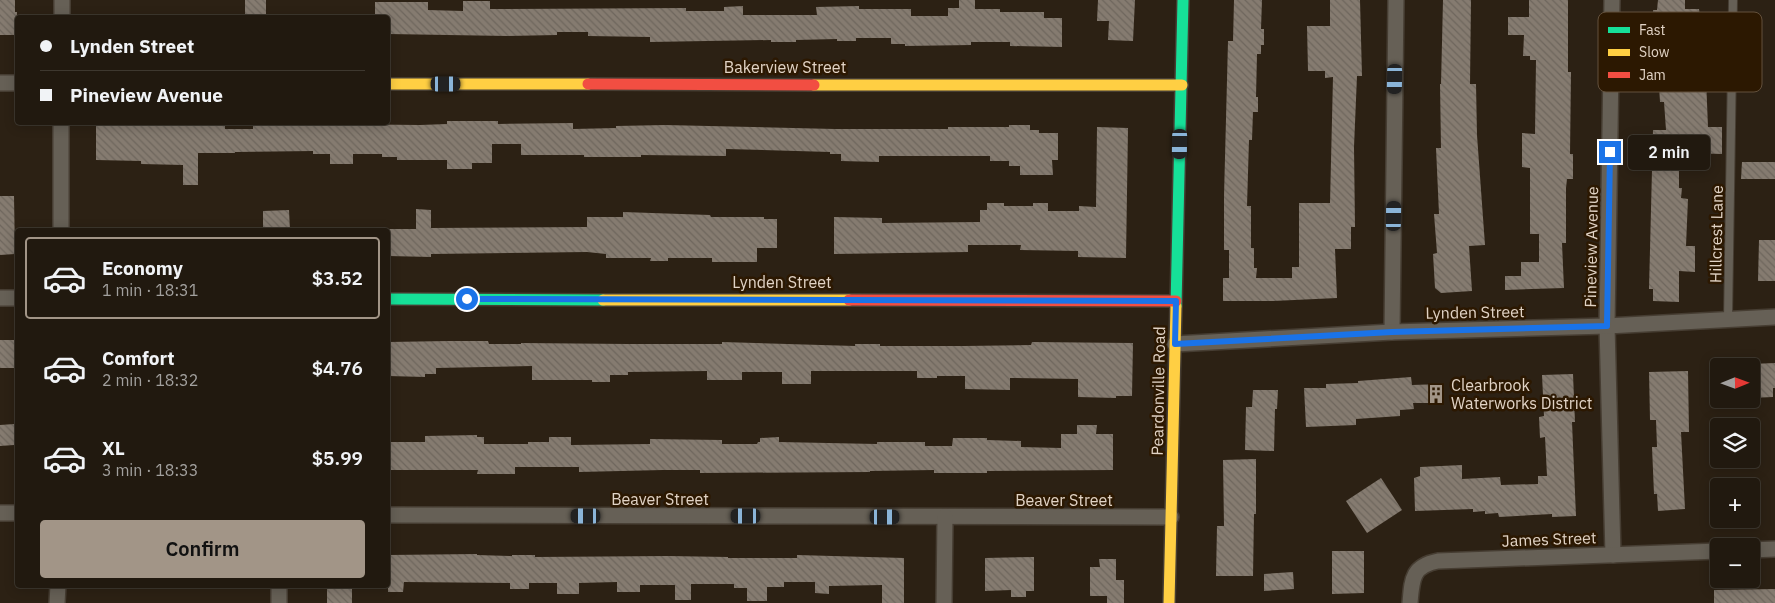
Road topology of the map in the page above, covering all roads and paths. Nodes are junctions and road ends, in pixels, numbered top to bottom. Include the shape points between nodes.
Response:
1 (62, 0) edge
2 (1183, 0) edge
3 (1396, 0) edge
4 (62, 15) edge
5 (0, 83) edge
6 (15, 83) edge
7 (390, 84) edge
8 (1182, 85) junction
9 (1611, 92) edge
10 (1732, 92) edge
11 (61, 125) edge
12 (61, 228) edge
13 (0, 298) edge
14 (15, 298) edge
15 (390, 299) edge
16 (1176, 301) junction
17 (1775, 317) edge
18 (1728, 319) junction
19 (1607, 326) junction
20 (1392, 332) junction
21 (1175, 344) junction
22 (0, 513) edge
23 (15, 513) edge
24 (390, 515) edge
25 (945, 517) junction
26 (1171, 517) junction
27 (1775, 549) edge
28 (1760, 550) edge
29 (1710, 551) edge
30 (1613, 555) junction
31 (58, 588) edge
32 (279, 588) edge
33 (57, 603) edge
34 (279, 603) edge
35 (944, 603) edge
36 (1169, 603) edge
37 (1410, 603) edge

1 - 4 street
2 - 8 street, Peardonville Road
3 - 20 street
5 - 6 street
7 - 8 street, Bakerview Street
8 - 16 street, Peardonville Road
9 - 19 street, Pineview Avenue
10 - 18 lane, Hillcrest Lane
11 - 12 street
13 - 14 street
15 - 16 street, Lynden Street
16 - 21 street, Peardonville Road
17 - 18 street, Lynden Street
18 - 19 street, Lynden Street
19 - 20 street, Lynden Street
19 - 30 street, Pineview Avenue
20 - 21 street, Lynden Street
21 - 26 street, Peardonville Road
22 - 23 street
24 - 25 street, Beaver Street
25 - 26 street, Beaver Street
25 - 35 street
26 - 36 street, Peardonville Road
27 - 28 street
29 - 30 street, James Street
30 - 37 street, James Street via 1427,563 1411,581
31 - 33 street
32 - 34 street

